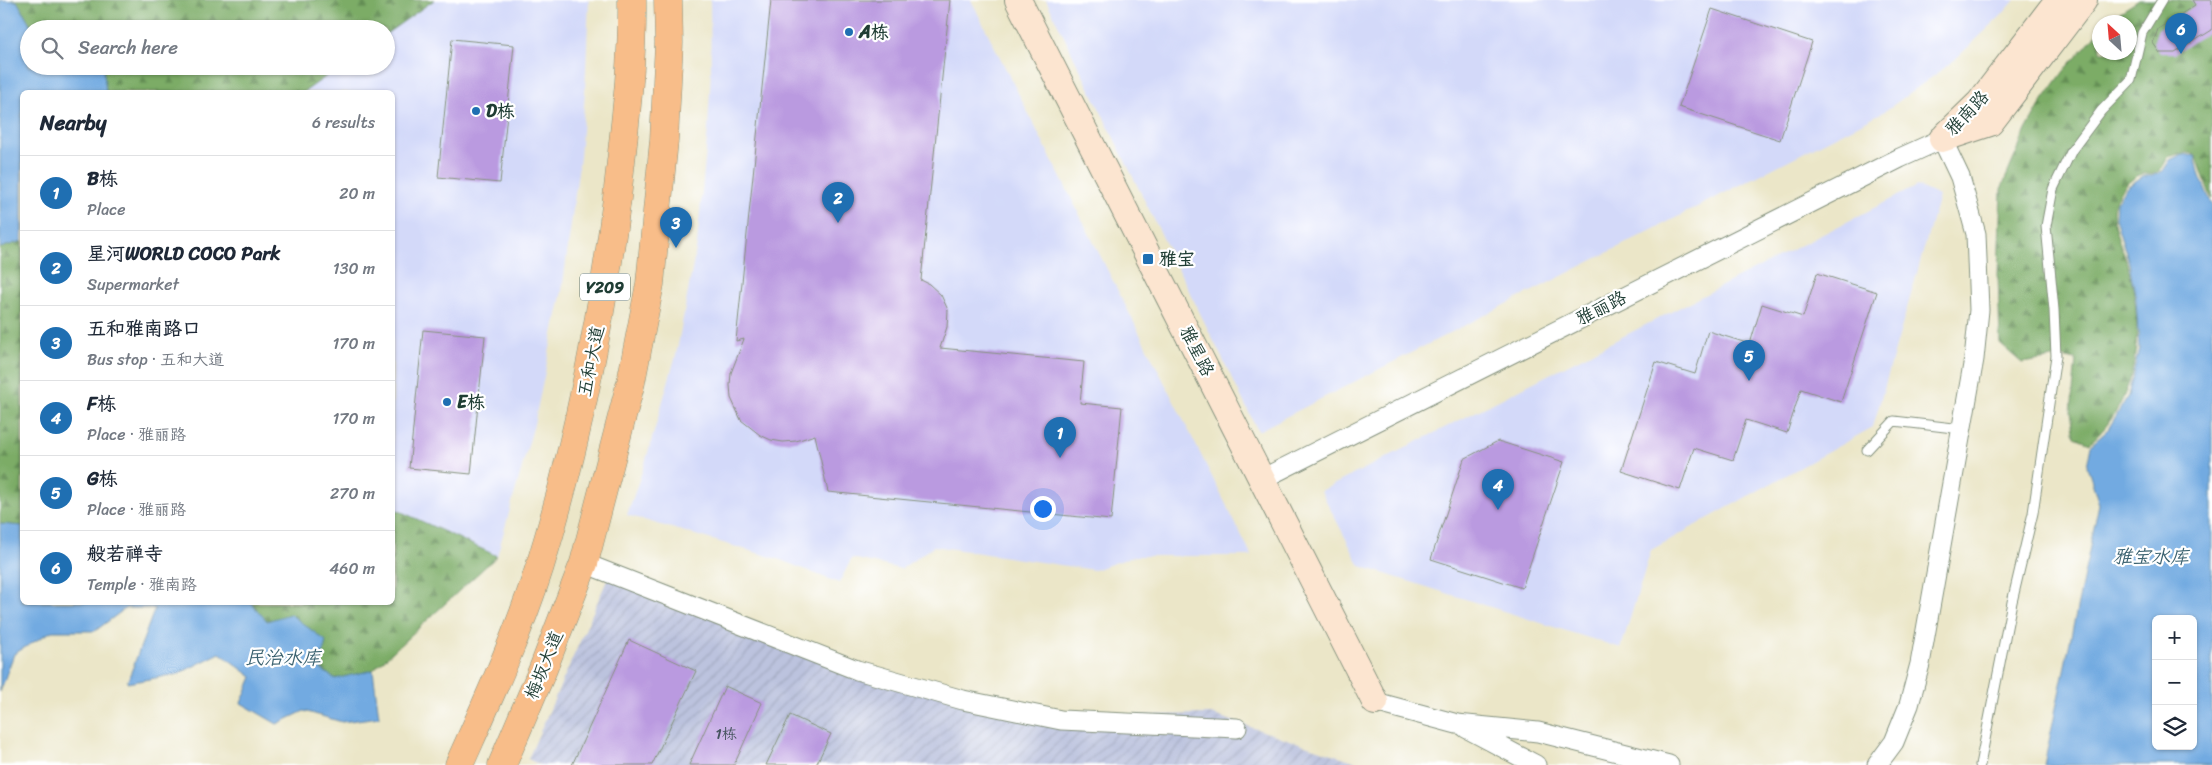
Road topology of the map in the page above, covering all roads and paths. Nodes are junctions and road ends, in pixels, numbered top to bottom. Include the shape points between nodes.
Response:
1 (632, 0) edge
2 (668, 0) edge
3 (1018, 0) edge
4 (2162, 0) edge
5 (2071, 2) edge
6 (1942, 138) junction
7 (1962, 429) junction
8 (1867, 450) dead end
9 (1262, 478) junction
10 (584, 563) junction
11 (1375, 702) joint
12 (1458, 724) junction
13 (1237, 728) dead end
14 (505, 764) edge
15 (459, 765) edge
16 (1536, 765) edge
17 (1669, 765) edge
18 (1877, 765) edge
19 (1980, 765) edge

1 - 15 main road, 五和大道 / Y209 via 632,38 607,277 567,472 539,568 502,668
2 - 10 main road, Y209 via 664,140 650,284 630,382
3 - 9 street, 雅星路
4 - 19 lane via 2142,33 2131,80 2100,112 2072,150 2052,189 2046,226 2056,356 2033,512
5 - 6 street, 雅南路 via 1990,124
6 - 7 street via 1960,177 1976,234 1979,310
6 - 9 street, 雅丽路
7 - 8 lane via 1894,421
7 - 18 street via 1910,705 1894,742
9 - 11 street, 雅星路
10 - 13 street via 858,670 964,700 1061,720
10 - 14 main road, 梅坂大道 / Y209
11 - 12 street
12 - 16 street
12 - 17 street via 1538,732

